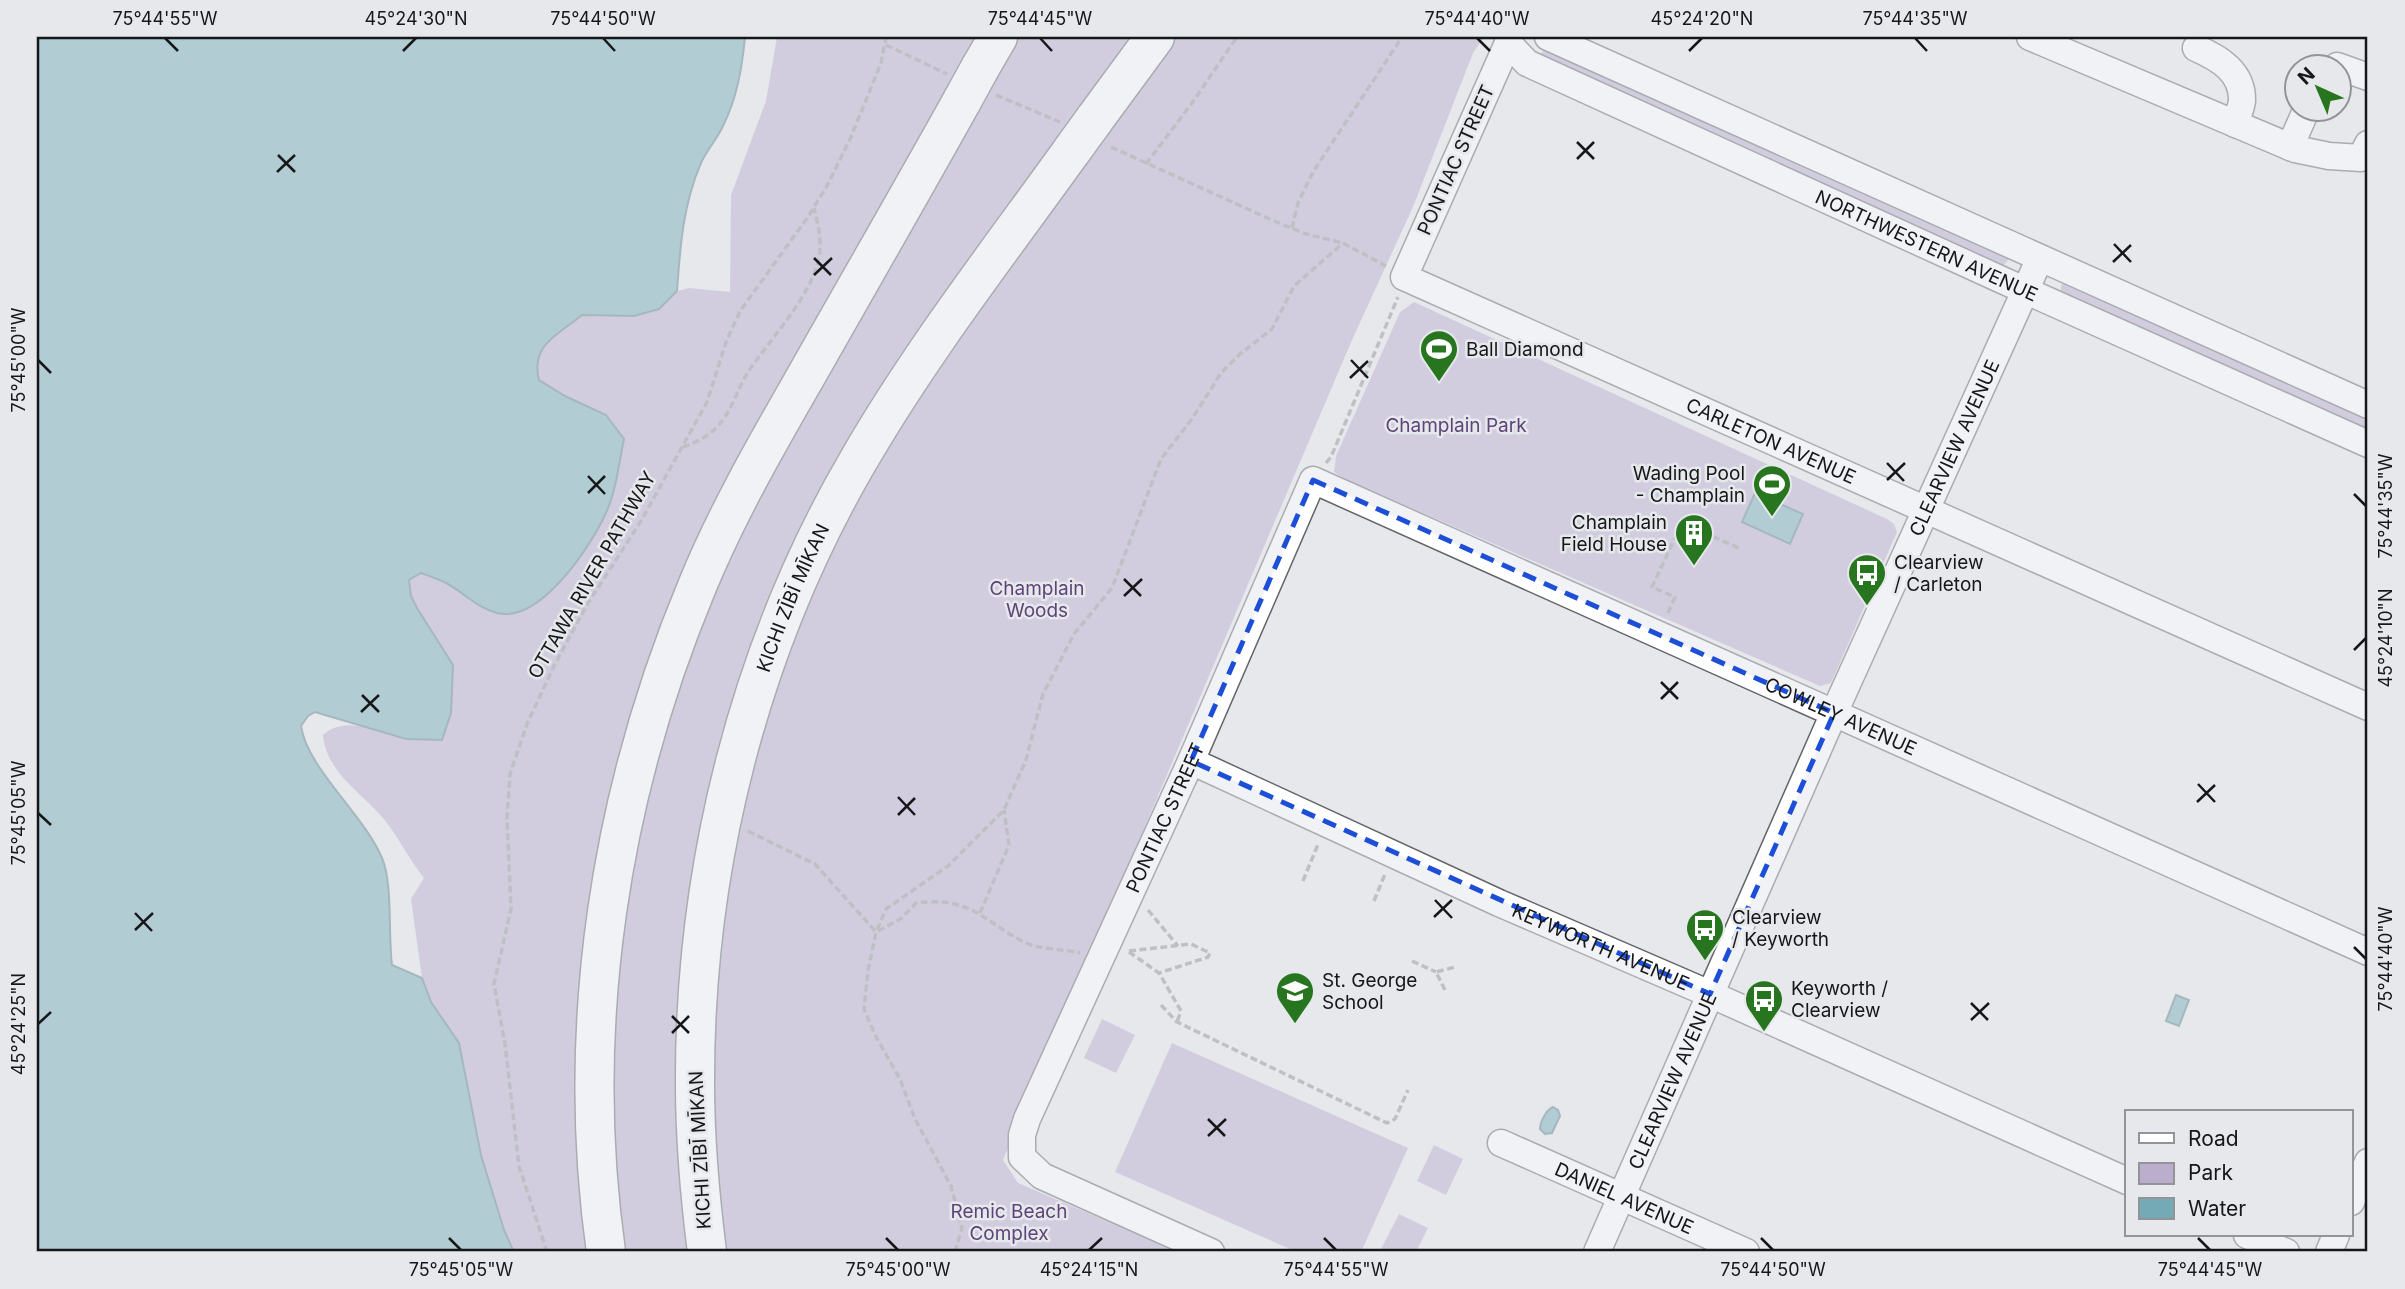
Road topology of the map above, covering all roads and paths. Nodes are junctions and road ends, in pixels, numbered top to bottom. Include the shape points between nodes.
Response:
1 (887, 37) edge
2 (1155, 37) edge
3 (1237, 37) edge
4 (1402, 37) edge
5 (1548, 37) edge
6 (2030, 37) edge
7 (1517, 40) edge
8 (886, 44) junction
9 (2196, 48) dead end
10 (978, 75) edge
11 (2301, 122) edge
12 (2235, 124) junction
13 (1084, 134) junction
14 (2368, 144) edge
15 (2290, 147) junction
16 (1146, 164) junction
17 (813, 208) junction
18 (1291, 228) junction
19 (1343, 243) junction
20 (2040, 258) junction
21 (1404, 277) junction
22 (2025, 291) junction
23 (2368, 405) edge
24 (2368, 444) edge
25 (681, 448) junction
26 (1313, 480) junction
27 (1925, 510) junction
28 (1739, 548) dead end
29 (1659, 635) junction
30 (2368, 707) edge
31 (1834, 713) junction
32 (1191, 761) junction
33 (1004, 810) junction
34 (722, 819) junction
35 (1327, 824) junction
36 (1387, 869) dead end
37 (1303, 881) dead end
38 (1128, 899) junction
39 (1374, 901) dead end
40 (981, 913) junction
41 (876, 932) junction
42 (1178, 946) junction
43 (1129, 951) junction
44 (2368, 952) edge
45 (1109, 957) junction
46 (1412, 961) dead end
47 (1455, 967) dead end
48 (1436, 972) junction
49 (1159, 973) junction
50 (1445, 990) dead end
51 (1710, 994) junction
52 (1161, 1005) dead end
53 (1177, 1022) junction
54 (1408, 1090) dead end
55 (1501, 1143) dead end
56 (2368, 1162) edge
57 (2125, 1180) edge
58 (1621, 1197) junction
59 (2352, 1200) edge
60 (2249, 1236) edge
61 (547, 1252) edge
62 (606, 1252) edge
63 (707, 1252) edge
64 (955, 1252) edge
65 (1211, 1252) edge
66 (1597, 1252) edge
67 (1746, 1252) edge
68 (2286, 1252) edge

1 - 8 path, OTTAWA RIVER PATHWAY
2 - 13 highway, KICHI ZĪBĪ MĪKAN
3 - 16 path
4 - 18 path via 1313,172
5 - 20 street, NORTHWESTERN AVENUE
6 - 12 street
7 - 21 street, PONTIAC STREET
7 - 22 street, NORTHWESTERN AVENUE via 1527,63
8 - 10 path
8 - 17 path, OTTAWA RIVER PATHWAY via 851,137
9 - 12 street via 2219,58 2239,84 2242,101
10 - 13 path
10 - 62 highway via 745,487 698,582 651,709 615,861 598,984 597,1184
11 - 15 street
12 - 15 street
13 - 16 path
13 - 34 highway, KICHI ZĪBĪ MĪKAN via 916,368 835,503 774,636
14 - 15 street via 2361,158
16 - 18 path
17 - 25 path, OTTAWA RIVER PATHWAY via 736,319 707,402
17 - 25 path via 821,247 813,278 749,371 716,429
18 - 19 path
19 - 21 path
19 - 33 path via 1294,286 1272,329 1221,373 1161,459 1112,588 1074,634 1043,694 1026,760
20 - 22 street, CLEARVIEW AVENUE
20 - 23 street, NORTHWESTERN AVENUE
21 - 26 path via 1331,457
21 - 27 street, CARLETON AVENUE
22 - 24 street, NORTHWESTERN AVENUE
22 - 27 street, CLEARVIEW AVENUE
25 - 61 path, OTTAWA RIVER PATHWAY via 555,664 510,774 511,909 494,996 505,1044 519,1166
26 - 29 street, COWLEY AVENUE
26 - 32 street, PONTIAC STREET
27 - 30 street, CARLETON AVENUE
27 - 31 street, CLEARVIEW AVENUE
28 - 29 path via 1682,523 1652,587 1675,597
29 - 31 street, COWLEY AVENUE
31 - 44 street, COWLEY AVENUE
31 - 51 street, CLEARVIEW AVENUE
32 - 35 street, KEYWORTH AVENUE
32 - 38 street, PONTIAC STREET
33 - 40 path via 1009,845
33 - 41 path via 948,866 886,909
34 - 41 path via 815,864
34 - 63 highway, KICHI ZĪBĪ MĪKAN via 703,937 696,1048 700,1196
35 - 37 path
35 - 51 street, KEYWORTH AVENUE
36 - 39 path
38 - 42 path via 1145,907
38 - 45 street, PONTIAC STREET
40 - 41 path via 938,900 916,903 902,918
40 - 45 path via 1028,944
41 - 64 path via 864,1009 951,1186 962,1228
42 - 43 path
42 - 49 path via 1191,944 1210,953
43 - 45 path
43 - 49 path
45 - 65 street, PONTIAC STREET via 1027,1119 1022,1157 1057,1184
46 - 48 path
47 - 48 path
48 - 50 path
49 - 53 path via 1181,1011
51 - 57 street, KEYWORTH AVENUE
51 - 58 street, CLEARVIEW AVENUE
52 - 53 path
53 - 54 path via 1387,1123 1395,1119
55 - 58 street, DANIEL AVENUE
56 - 59 street
58 - 66 street, CLEARVIEW AVENUE
58 - 67 street, DANIEL AVENUE
60 - 68 street

